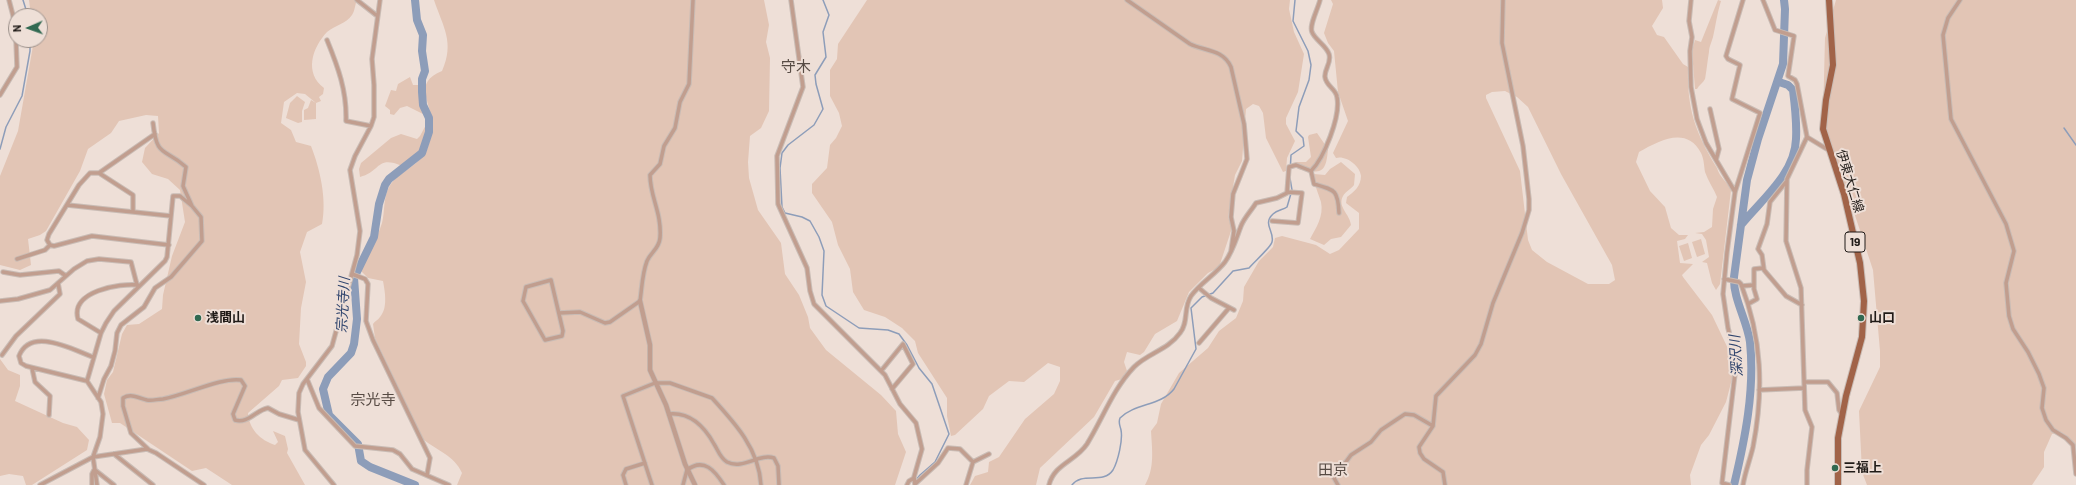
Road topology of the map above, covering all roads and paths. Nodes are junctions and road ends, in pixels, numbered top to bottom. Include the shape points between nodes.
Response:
1 (357, 0) edge
2 (380, 0) edge
3 (693, 0) edge
4 (791, 0) edge
5 (1126, 0) edge
6 (1320, 0) edge
7 (1503, 0) edge
8 (1691, 0) edge
9 (1743, 0) edge
10 (1763, 0) edge
11 (1829, 0) edge
12 (1960, 0) edge
13 (376, 15) junction
14 (327, 40) dead end
15 (16, 48) edge
16 (0, 95) edge
17 (1710, 108) dead end
18 (153, 122) dead end
19 (371, 126) junction
20 (155, 134) junction
21 (1808, 137) junction
22 (1830, 151) junction
23 (1716, 160) junction
24 (1311, 171) junction
25 (99, 173) junction
26 (1786, 182) junction
27 (1290, 192) junction
28 (1734, 192) junction
29 (67, 205) junction
30 (192, 206) junction
31 (133, 212) junction
32 (1339, 213) dead end
33 (171, 216) junction
34 (1272, 221) dead end
35 (50, 245) junction
36 (169, 245) junction
37 (1231, 252) junction
38 (17, 259) dead end
39 (1763, 268) junction
40 (3, 272) dead end
41 (355, 275) junction
42 (66, 276) junction
43 (1725, 279) junction
44 (58, 283) junction
45 (1754, 285) junction
46 (138, 286) junction
47 (1742, 286) junction
48 (1199, 288) junction
49 (0, 301) edge
50 (640, 301) junction
51 (1748, 304) junction
52 (1802, 306) junction
53 (1229, 308) junction
54 (1234, 310) dead end
55 (559, 313) junction
56 (101, 333) junction
57 (1199, 343) dead end
58 (2, 355) dead end
59 (93, 358) junction
60 (32, 368) junction
61 (881, 371) junction
62 (307, 379) junction
63 (87, 381) junction
64 (1806, 382) junction
65 (654, 383) junction
66 (1804, 388) junction
67 (892, 390) junction
68 (1759, 390) junction
69 (98, 398) junction
70 (669, 414) junction
71 (1842, 414) junction
72 (49, 416) dead end
73 (299, 420) junction
74 (1432, 426) junction
75 (148, 449) junction
76 (114, 454) junction
77 (989, 454) dead end
78 (93, 457) junction
79 (755, 461) junction
80 (974, 462) junction
81 (645, 463) junction
82 (94, 470) junction
83 (687, 470) junction
84 (2076, 474) edge
85 (427, 475) junction
86 (914, 478) junction
87 (1725, 484) edge
88 (40, 485) edge
89 (92, 485) edge
90 (97, 485) edge
91 (114, 485) edge
92 (153, 485) edge
93 (204, 485) edge
94 (334, 485) edge
95 (449, 485) edge
96 (626, 485) edge
97 (652, 485) edge
98 (683, 485) edge
99 (695, 485) edge
100 (724, 485) edge
101 (761, 485) edge
102 (779, 485) edge
103 (907, 485) edge
104 (915, 485) edge
105 (966, 485) edge
106 (1049, 485) edge
107 (1338, 485) edge
108 (1445, 485) edge
109 (1742, 485) edge
110 (1807, 485) edge
111 (1838, 485) edge

1 - 13 street
2 - 13 street
3 - 50 street via 689,84 680,102 675,128 664,146 660,164 650,175 650,186 659,214 660,238 658,248 648,260 644,271
4 - 61 street via 803,87 777,156 779,208 807,268 812,301
5 - 37 street via 1190,44 1218,54 1227,60 1232,69 1244,124 1247,159 1233,194 1231,217 1234,232
6 - 24 street via 1311,25 1312,33 1329,52 1326,82 1337,96 1338,108 1334,126 1317,164
7 - 74 street via 1502,43 1524,151 1528,210 1522,233 1493,303 1481,344 1475,355 1436,396
8 - 23 street via 1689,21 1692,37 1692,96 1701,133
9 - 28 street via 1726,56 1740,65 1732,99 1760,113
10 - 21 street via 1774,28 1778,32 1792,34 1794,39 1788,76 1797,84
11 - 22 main road, 伊東大仁線 / 19 via 1834,65 1823,121
12 - 84 street via 1948,18 1943,35 1952,119 2012,240 2014,251 2006,282 2009,316 2044,388 2042,408 2046,420 2053,430 2073,445
13 - 19 street via 378,22 372,60 375,104
14 - 19 street via 343,80 346,121
15 - 16 street via 17,67
17 - 23 street via 1719,149
18 - 20 street
19 - 41 street via 350,170 360,231
20 - 25 street
20 - 30 street via 161,151 186,167 183,186
21 - 22 street
21 - 26 street
22 - 71 main road, 伊東大仁線 / 19 via 1846,200 1860,263 1864,301 1862,337
23 - 28 street
24 - 27 street via 1290,166
24 - 32 street via 1314,184 1335,192
25 - 29 street via 88,174
25 - 31 street via 134,196
26 - 39 street via 1770,205 1767,224 1758,249 1762,254
26 - 52 street via 1787,247 1801,288
27 - 34 street via 1302,193 1298,223
27 - 37 street via 1256,203 1243,222
28 - 43 street
29 - 31 street
29 - 35 street via 49,234 47,240
30 - 33 street via 180,196 173,196
30 - 69 street via 201,217 200,244 171,277 156,287 144,306 121,324 111,366
31 - 33 street
33 - 36 street
35 - 36 street via 92,236
35 - 38 street via 45,250
36 - 46 street via 165,261
37 - 48 street via 1221,268
39 - 45 street via 1754,269
39 - 52 street via 1786,296
40 - 42 street via 20,275 59,271
41 - 62 street via 332,346
41 - 85 street via 365,279 368,284 366,321 430,458
42 - 44 street
42 - 46 street via 80,264 93,260 128,261 132,265
43 - 47 street via 1738,281
43 - 87 street via 1724,305 1736,365
44 - 49 street via 50,290 38,294
44 - 58 street via 60,294 16,336
45 - 47 street
45 - 51 street via 1757,300
46 - 56 street via 114,311
46 - 56 street via 104,288 78,305 78,319
47 - 51 street
48 - 53 street
48 - 106 street via 1188,302 1181,332 1166,347 1135,365 1112,398 1084,448 1057,469
50 - 55 street via 605,323 580,312
50 - 65 street via 650,345 650,370
51 - 68 street via 1759,350
52 - 64 street
53 - 54 street
53 - 57 street
55 - 55 street via 551,280 526,286 523,301 545,340 562,336
56 - 59 street
59 - 60 street via 51,342 37,341 24,348 19,356 21,362
59 - 63 street
60 - 63 street
60 - 72 street via 35,382 50,396
61 - 67 street
61 - 67 street via 903,344 913,364
62 - 73 street via 299,394
62 - 85 street via 319,408 355,446 393,450 400,454 412,469
63 - 69 street
64 - 66 street
64 - 71 street via 1828,382 1837,393
65 - 70 street
65 - 79 street via 673,383 712,398 743,433
65 - 81 street via 623,396
66 - 68 street
66 - 110 street via 1805,412 1812,426
67 - 86 street via 918,426 921,452
68 - 109 street via 1756,429
69 - 78 street via 102,406 103,422
70 - 79 street via 679,413 692,418 727,462 739,464
70 - 83 street
71 - 111 main road, 伊東大仁線 / 19 via 1838,438
73 - 75 street via 268,408 244,421 235,420 233,414 245,386 241,380 222,381 162,399 125,397 123,406 131,433
73 - 94 street via 306,453
74 - 107 street via 1414,415 1405,414 1348,458 1334,478
74 - 108 street via 1419,450 1424,458 1443,472
75 - 76 street
75 - 93 street
76 - 78 street
76 - 92 street
77 - 80 street
78 - 82 street
78 - 88 street
79 - 101 street via 760,472
79 - 102 street via 774,458 778,466
80 - 104 street via 960,449 948,448 938,463
80 - 105 street
81 - 96 street via 626,469 623,475
81 - 97 street
82 - 89 street
82 - 90 street
82 - 91 street
83 - 98 street
83 - 99 street
83 - 100 street via 698,465 710,466
85 - 95 street
86 - 103 street
86 - 104 street

